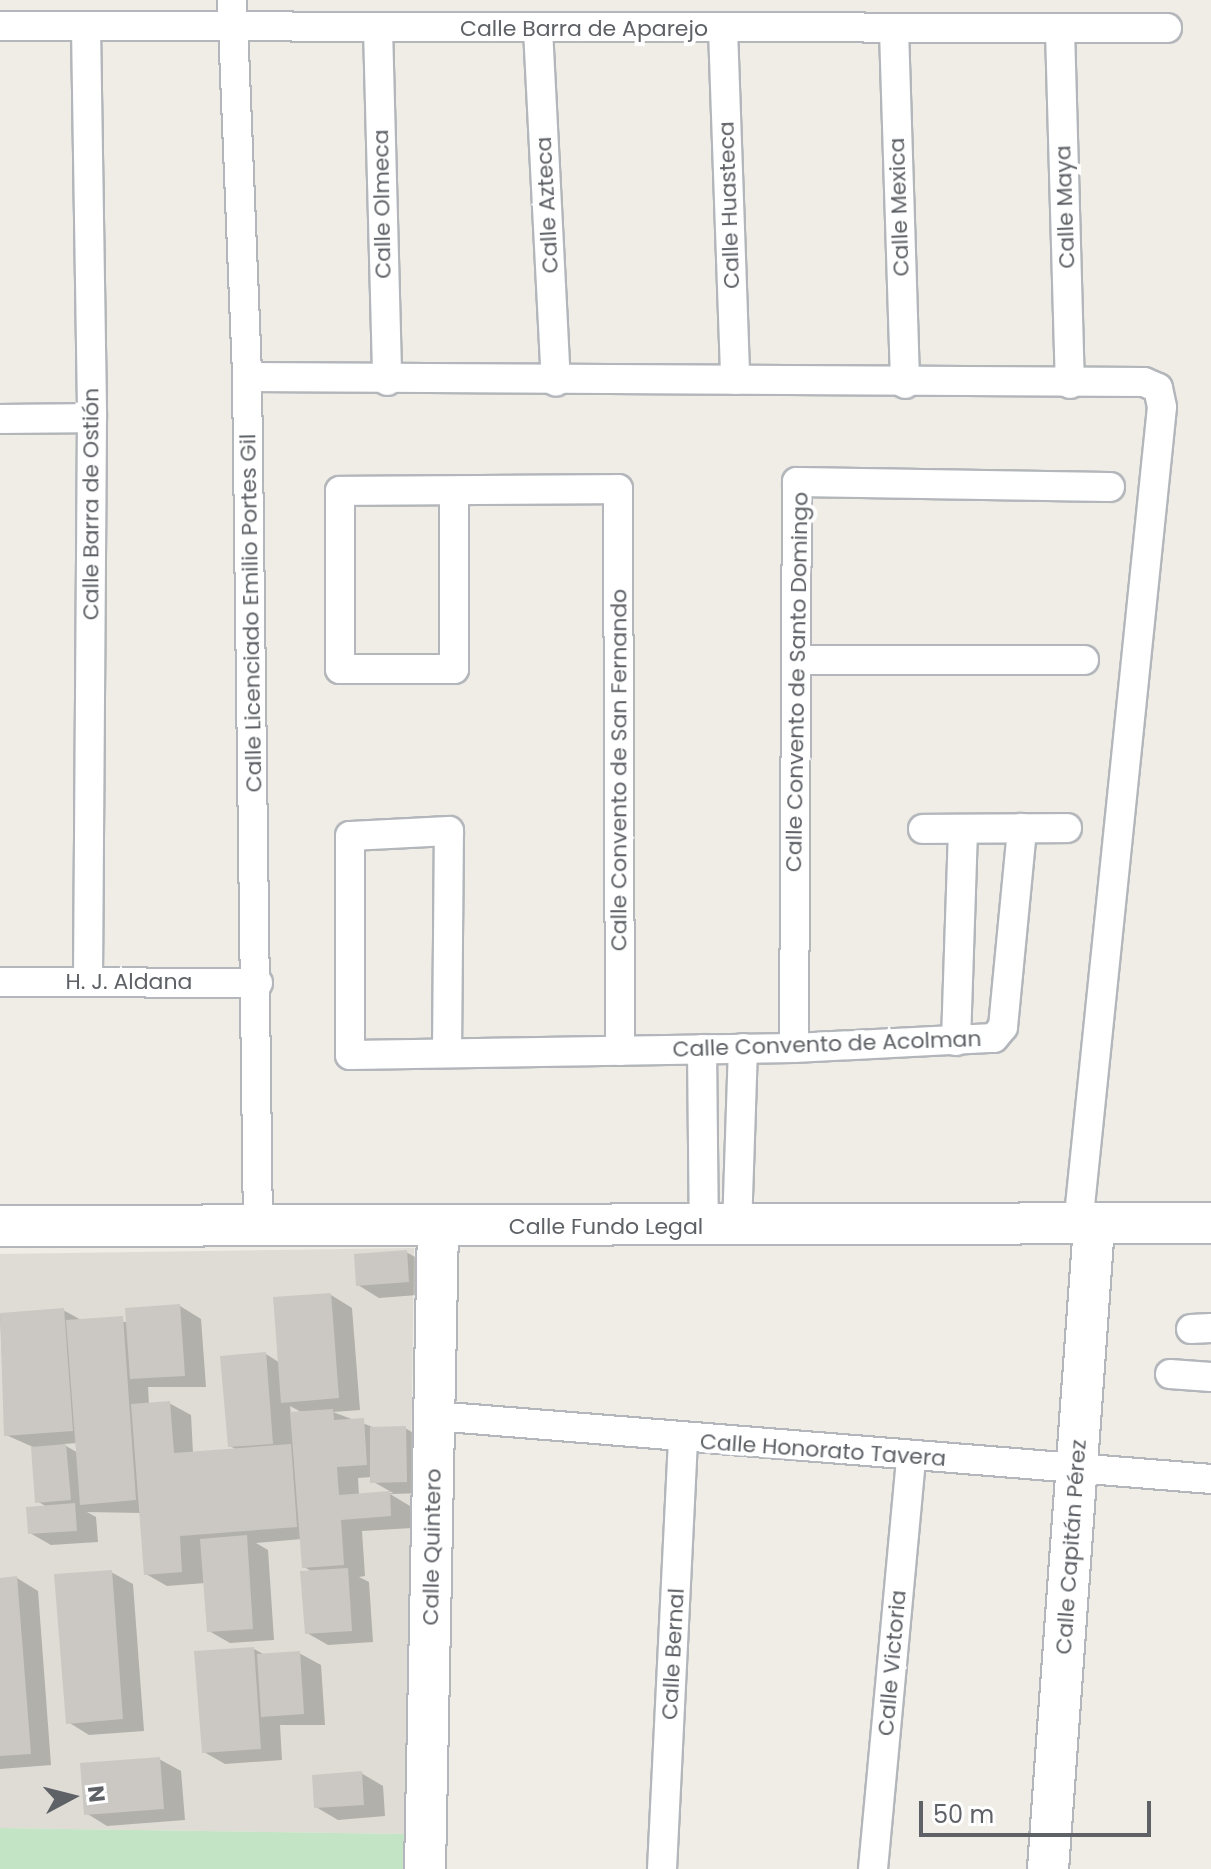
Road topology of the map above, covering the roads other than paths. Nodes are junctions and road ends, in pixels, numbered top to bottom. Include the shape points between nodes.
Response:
1 (234, 14) edge
2 (0, 26) edge
3 (86, 27) junction
4 (378, 28) junction
5 (1167, 28) dead end
6 (538, 29) junction
7 (723, 29) junction
8 (894, 30) junction
9 (1060, 30) junction
10 (247, 377) junction
11 (735, 380) junction
12 (387, 381) junction
13 (556, 382) junction
14 (905, 384) junction
15 (1070, 384) junction
16 (92, 418) junction
17 (0, 419) edge
18 (1110, 487) dead end
19 (454, 491) junction
20 (796, 660) junction
21 (1084, 660) dead end
22 (1022, 828) junction
23 (1067, 828) dead end
24 (923, 829) dead end
25 (963, 829) junction
26 (0, 982) edge
27 (88, 982) junction
28 (258, 983) junction
29 (956, 1041) junction
30 (743, 1048) junction
31 (794, 1048) junction
32 (702, 1049) junction
33 (620, 1051) junction
34 (447, 1053) junction
35 (1211, 1223) edge
36 (258, 1225) junction
37 (438, 1225) junction
38 (0, 1226) edge
39 (1086, 1226) junction
40 (721, 1228) junction
41 (1170, 1374) dead end
42 (1211, 1377) edge
43 (435, 1416) junction
44 (683, 1439) junction
45 (911, 1457) junction
46 (1077, 1465) junction
47 (1211, 1479) edge
48 (425, 1869) edge
49 (662, 1869) edge
50 (873, 1869) edge
51 (1048, 1869) edge

1 - 3 street, Calle Barra de Aparejo
1 - 4 street, Calle Barra de Aparejo
1 - 10 street, Calle Licenciado Emilio Portes Gil
2 - 3 street, Calle Barra de Aparejo
3 - 16 street, Calle Barra de Ostión
4 - 6 street, Calle Barra de Aparejo
4 - 12 street, Calle Olmeca
5 - 9 street, Calle Barra de Aparejo
6 - 7 street, Calle Barra de Aparejo
6 - 13 street, Calle Azteca
7 - 8 street, Calle Barra de Aparejo
7 - 11 street, Calle Huasteca
8 - 9 street, Calle Barra de Aparejo
8 - 14 street, Calle Mexica
9 - 15 street, Calle Maya
10 - 12 street
10 - 28 street, Calle Licenciado Emilio Portes Gil
11 - 13 street
11 - 14 street
12 - 13 street
14 - 15 street
15 - 39 street via 1144,382 1158,388 1162,407
16 - 17 street
16 - 27 street, Calle Barra de Ostión
18 - 20 street, Calle Convento de Santo Domingo via 797,482
19 - 19 street via 340,491 340,669 454,669
19 - 33 street, Calle Convento de San Fernando via 618,489
20 - 21 street
20 - 31 street, Calle Convento de Santo Domingo
22 - 23 street
22 - 25 street
22 - 29 street, Calle Convento de Acolman via 1003,1027 994,1038
24 - 25 street
25 - 29 street
26 - 27 street, H. J. Aldana
27 - 28 street, H. J. Aldana
28 - 36 street, Calle Licenciado Emilio Portes Gil
29 - 31 street, Calle Convento de Acolman
30 - 31 street, Calle Convento de Acolman
30 - 32 street, Calle Convento de Acolman
30 - 40 street
32 - 33 street, Calle Convento de Acolman
32 - 40 street
33 - 34 street, Calle Convento de Acolman
34 - 34 street, Calle Convento de Acolman via 350,1055 350,836 449,831
35 - 39 street, Calle Fundo Legal
36 - 37 street, Calle Fundo Legal
36 - 38 street, Calle Fundo Legal
37 - 40 street, Calle Fundo Legal
37 - 43 street, Calle Quintero
39 - 40 street, Calle Fundo Legal
39 - 46 street, Calle Capitán Pérez
41 - 42 street
43 - 44 street, Calle Honorato Tavera
43 - 48 street, Calle Quintero
44 - 45 street, Calle Honorato Tavera
44 - 49 street, Calle Bernal
45 - 46 street, Calle Honorato Tavera
45 - 50 street, Calle Victoria
46 - 47 street, Calle Honorato Tavera
46 - 51 street, Calle Capitán Pérez

